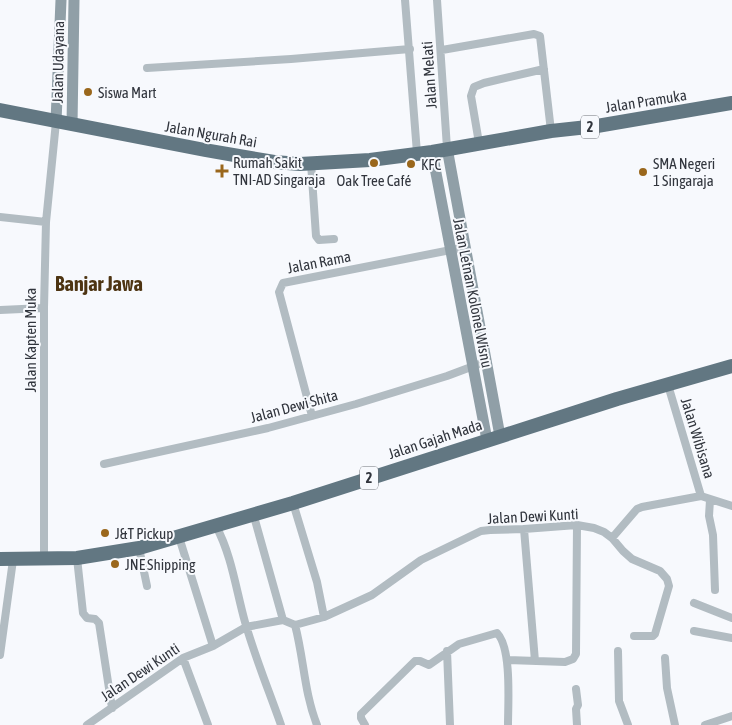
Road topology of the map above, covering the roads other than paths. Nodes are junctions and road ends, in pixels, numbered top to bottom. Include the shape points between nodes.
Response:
1 (61, 0) edge
2 (74, 0) edge
3 (405, 0) edge
4 (437, 0) edge
5 (410, 49) junction
6 (442, 50) junction
7 (147, 68) dead end
8 (544, 69) junction
9 (732, 103) edge
10 (0, 110) edge
11 (56, 122) junction
12 (72, 124) junction
13 (551, 131) junction
14 (479, 143) junction
15 (447, 148) junction
16 (432, 152) junction
17 (417, 153) junction
18 (312, 163) junction
19 (0, 217) edge
20 (46, 222) junction
21 (334, 239) dead end
22 (466, 247) junction
23 (450, 250) junction
24 (44, 308) junction
25 (0, 310) edge
26 (487, 361) junction
27 (472, 365) junction
28 (732, 366) edge
29 (668, 385) junction
30 (312, 416) junction
31 (494, 438) junction
32 (104, 464) dead end
33 (702, 496) junction
34 (710, 500) junction
35 (293, 502) junction
36 (732, 506) edge
37 (253, 513) junction
38 (216, 526) junction
39 (577, 526) junction
40 (524, 529) junction
41 (179, 537) junction
42 (612, 538) junction
43 (139, 548) junction
44 (44, 558) junction
45 (77, 558) junction
46 (6, 560) edge
47 (147, 586) dead end
48 (715, 590) dead end
49 (694, 603) dead end
50 (324, 617) junction
51 (732, 618) edge
52 (284, 620) junction
53 (295, 625) junction
54 (246, 627) junction
55 (694, 631) dead end
56 (634, 636) dead end
57 (732, 638) edge
58 (213, 646) junction
59 (618, 651) dead end
60 (447, 652) junction
61 (0, 655) edge
62 (183, 658) junction
63 (665, 658) dead end
64 (507, 660) junction
65 (534, 662) junction
66 (576, 689) dead end
67 (112, 708) junction
68 (732, 716) edge
69 (98, 722) edge
70 (87, 725) edge
71 (208, 725) edge
72 (281, 725) edge
73 (317, 725) edge
74 (365, 725) edge
75 (450, 725) edge
76 (508, 725) edge
77 (577, 725) edge
78 (628, 725) edge
79 (674, 725) edge
80 (705, 725) edge

1 - 11 street, Jalan Udayana
2 - 12 street, Jalan Udayana
3 - 5 street
4 - 6 street, Jalan Melati
5 - 7 street
5 - 17 street
6 - 8 street via 537,34 541,39
6 - 15 street, Jalan Melati
8 - 13 street
8 - 14 street via 474,87 471,96
9 - 13 highway, Jalan Pramuka / 2
10 - 11 highway, Jalan Ngurah Rai / 2
11 - 12 highway, Jalan Ngurah Rai / 2
11 - 20 street, Jalan Kapten Muka
12 - 18 highway, Jalan Ngurah Rai / 2 via 274,162
13 - 14 highway, Jalan Pramuka / 2
14 - 15 highway, Jalan Pramuka / 2
15 - 16 highway, Jalan Ngurah Rai / 2
15 - 22 street, Jalan Letnan Kolonel Wisnu
16 - 17 highway, Jalan Ngurah Rai / 2
16 - 23 street, Jalan Letnan Kolonel Wisnu
17 - 18 highway, Jalan Ngurah Rai / 2 via 370,160
18 - 21 street via 316,236 319,240
19 - 20 street
20 - 24 street, Jalan Kapten Muka
22 - 23 street, Jalan Rama
22 - 26 street, Jalan Letnan Kolonel Wisnu
23 - 27 street, Jalan Letnan Kolonel Wisnu
23 - 30 street, Jalan Rama via 283,283 278,292
24 - 25 street
24 - 44 street, Jalan Kapten Muka
26 - 27 street, Jalan Dewi Shita
26 - 31 street, Jalan Letnan Kolonel Wisnu
27 - 30 street, Jalan Dewi Shita via 447,376
27 - 31 street, Jalan Letnan Kolonel Wisnu
28 - 29 highway, Jalan Gajah Mada / 2
29 - 31 highway, Jalan Gajah Mada / 2
29 - 33 street, Jalan Wibisana
30 - 32 street, Jalan Dewi Shita
31 - 35 highway, Jalan Gajah Mada / 2
33 - 34 street, Jalan Wibisana
33 - 42 street via 637,509
34 - 36 street, Jalan Wibisana
34 - 48 street
35 - 37 highway, Jalan Gajah Mada / 2
35 - 50 street
37 - 38 highway, Jalan Gajah Mada / 2
37 - 52 street
38 - 41 highway, Jalan Gajah Mada / 2
38 - 54 street via 230,560
39 - 40 street, Jalan Dewi Kunti
39 - 42 street, Jalan Dewi Kunti via 604,532
39 - 65 street via 576,654 570,662
40 - 50 street, Jalan Dewi Kunti via 481,531 421,560 372,595
40 - 65 street
41 - 43 highway, Jalan Gajah Mada / 2
41 - 58 street
42 - 56 street via 632,559 660,571 669,584 654,636
43 - 45 highway, Jalan Gajah Mada / 2
43 - 47 street
44 - 45 highway, Jalan Gajah Mada / 2
44 - 46 highway, Jalan Gajah Mada / 2
45 - 67 street via 83,613 99,623
46 - 61 street
49 - 51 street
50 - 53 street, Jalan Dewi Kunti
52 - 53 street
52 - 54 street, Jalan Dewi Kunti
53 - 73 street via 310,708
54 - 58 street, Jalan Dewi Kunti
54 - 72 street
55 - 57 street
58 - 62 street, Jalan Dewi Kunti
59 - 78 street via 618,701
60 - 64 street via 460,644 497,633 501,636
60 - 74 street via 429,665 415,661 361,714
60 - 75 street
62 - 67 street, Jalan Dewi Kunti
62 - 71 street
63 - 79 street
64 - 65 street
64 - 76 street
66 - 77 street
67 - 69 street, Jalan Dewi Kunti
68 - 80 street
69 - 70 street, Jalan Dewi Kunti

